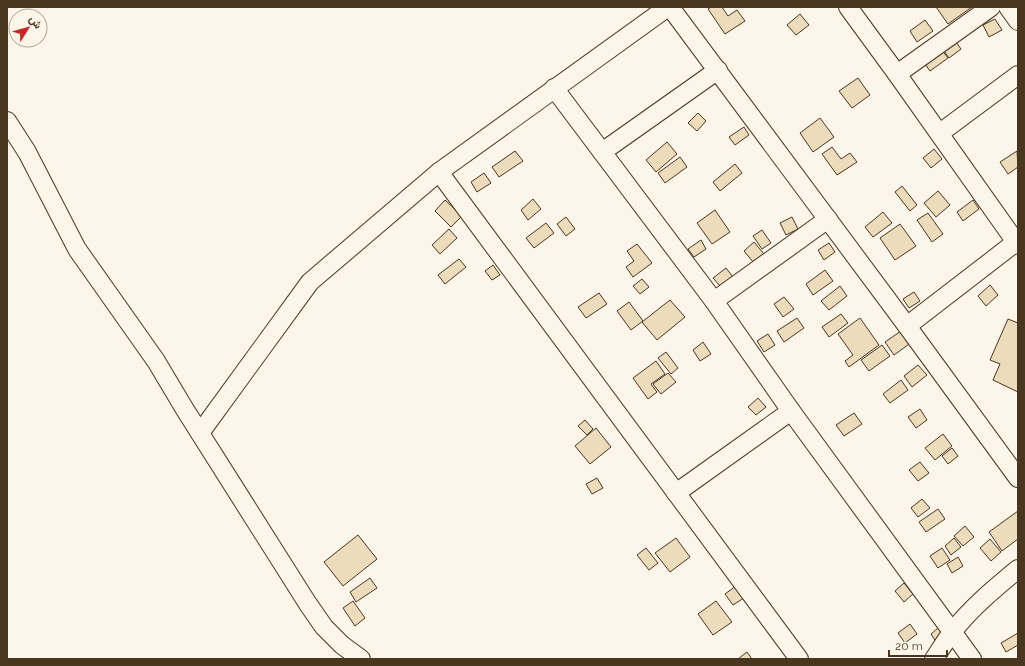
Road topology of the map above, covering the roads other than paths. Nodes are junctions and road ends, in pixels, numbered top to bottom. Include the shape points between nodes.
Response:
1 (669, 7) edge
2 (848, 7) edge
3 (991, 7) edge
4 (1008, 7) edge
5 (1018, 21) edge
6 (718, 70) junction
7 (897, 74) junction
8 (1018, 76) edge
9 (554, 88) junction
10 (7, 121) edge
11 (940, 133) junction
12 (602, 152) junction
13 (439, 172) junction
14 (828, 219) junction
15 (1017, 244) edge
16 (714, 301) junction
17 (907, 326) junction
18 (791, 410) junction
19 (200, 433) junction
20 (1017, 474) edge
21 (676, 493) junction
22 (1018, 569) edge
23 (952, 632) junction
24 (361, 659) edge
25 (799, 659) edge
26 (934, 659) edge
27 (972, 659) edge

1 - 6 street
1 - 9 street
2 - 7 street
3 - 7 street
4 - 5 street
6 - 12 street
6 - 14 street
7 - 11 street
8 - 11 street
9 - 12 street
9 - 13 street
10 - 19 street via 27,152 77,249 163,373
11 - 15 street
12 - 16 street
13 - 19 street via 310,282
13 - 21 street
14 - 16 street
14 - 17 street
15 - 17 street
16 - 18 street
17 - 20 street
18 - 21 street
18 - 23 street
19 - 24 street via 324,627
21 - 25 street
22 - 23 street via 980,602
23 - 26 street
23 - 27 street

